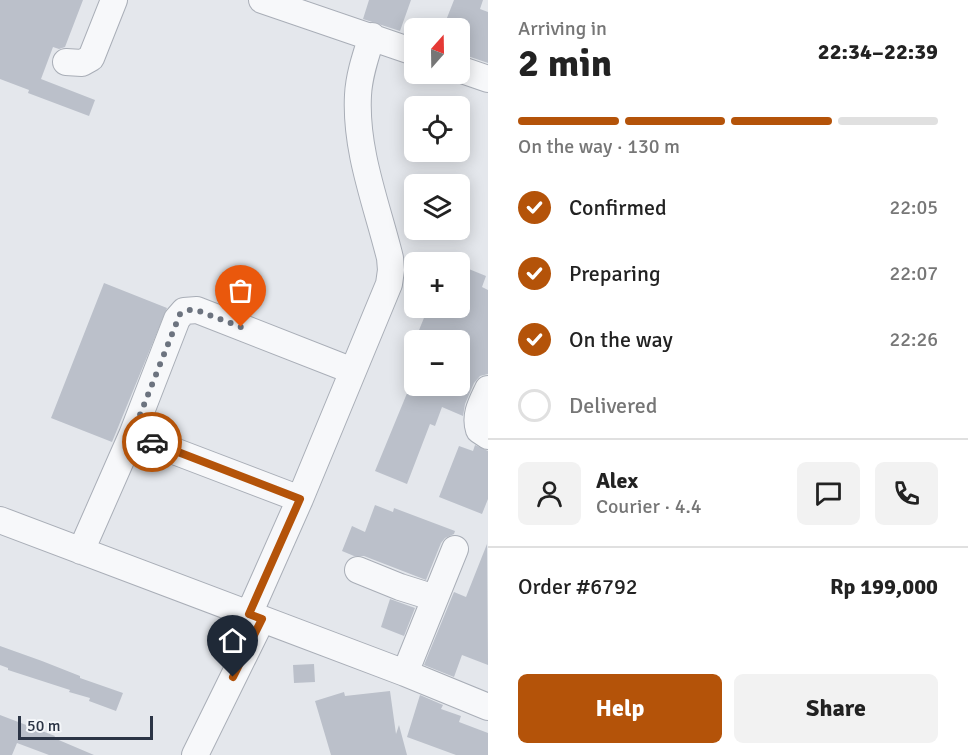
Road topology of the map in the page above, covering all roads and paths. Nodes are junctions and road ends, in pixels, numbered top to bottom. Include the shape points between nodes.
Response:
1 (114, 0) edge
2 (262, 0) edge
3 (372, 36) junction
4 (404, 48) edge
5 (66, 62) dead end
6 (470, 73) edge
7 (488, 79) edge
8 (353, 371) junction
9 (488, 389) edge
10 (132, 435) junction
11 (488, 436) edge
12 (300, 499) junction
13 (0, 520) edge
14 (455, 549) dead end
15 (81, 551) junction
16 (358, 570) dead end
17 (435, 598) junction
18 (256, 617) junction
19 (405, 673) junction
20 (488, 707) edge
21 (195, 755) edge

1 - 5 street via 91,58 82,63
2 - 3 street
3 - 4 street
3 - 8 street via 358,93 358,125 391,270 389,284
6 - 7 street
8 - 10 street via 196,310 184,311 177,319
8 - 12 street
9 - 11 street via 477,424 478,430
10 - 12 street
10 - 15 street
12 - 18 street
13 - 15 street
14 - 17 street
15 - 18 street
16 - 17 street
17 - 19 street
18 - 19 street
18 - 21 street
19 - 20 street

